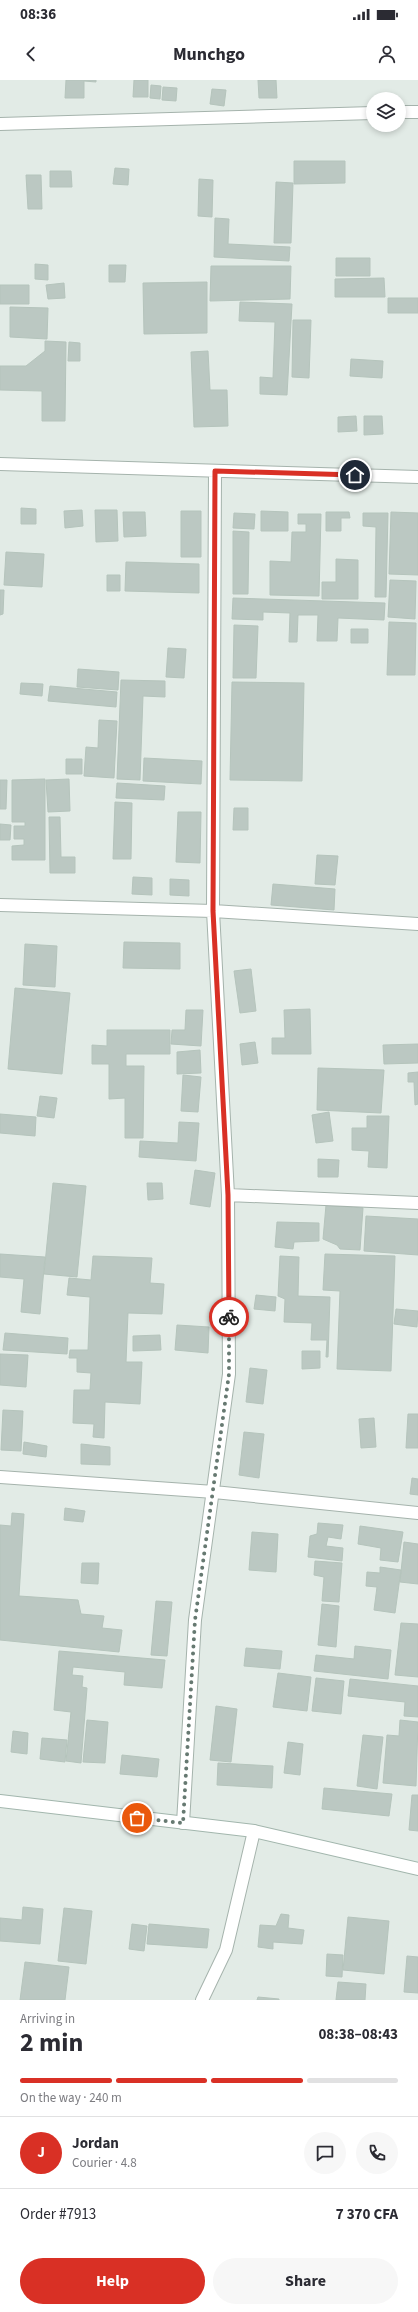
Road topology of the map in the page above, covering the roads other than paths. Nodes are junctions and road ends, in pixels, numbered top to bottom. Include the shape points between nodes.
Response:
1 (406, 112) edge
2 (418, 112) edge
3 (366, 113) edge
4 (0, 124) edge
5 (0, 464) edge
6 (215, 471) junction
7 (418, 477) edge
8 (0, 905) edge
9 (213, 911) junction
10 (418, 924) edge
11 (228, 1195) junction
12 (418, 1203) edge
13 (0, 1477) edge
14 (214, 1492) junction
15 (418, 1513) edge
16 (0, 1801) edge
17 (183, 1823) junction
18 (254, 1831) junction
19 (418, 1869) edge
20 (202, 2000) edge

1 - 2 street
3 - 4 street
5 - 6 street
6 - 7 street
6 - 9 street
8 - 9 street
9 - 10 street
9 - 11 street
11 - 12 street
11 - 14 street via 229,1374
13 - 14 street
14 - 15 street
14 - 17 street via 195,1620
16 - 17 street
17 - 18 street
18 - 19 street
18 - 20 street via 226,1950

